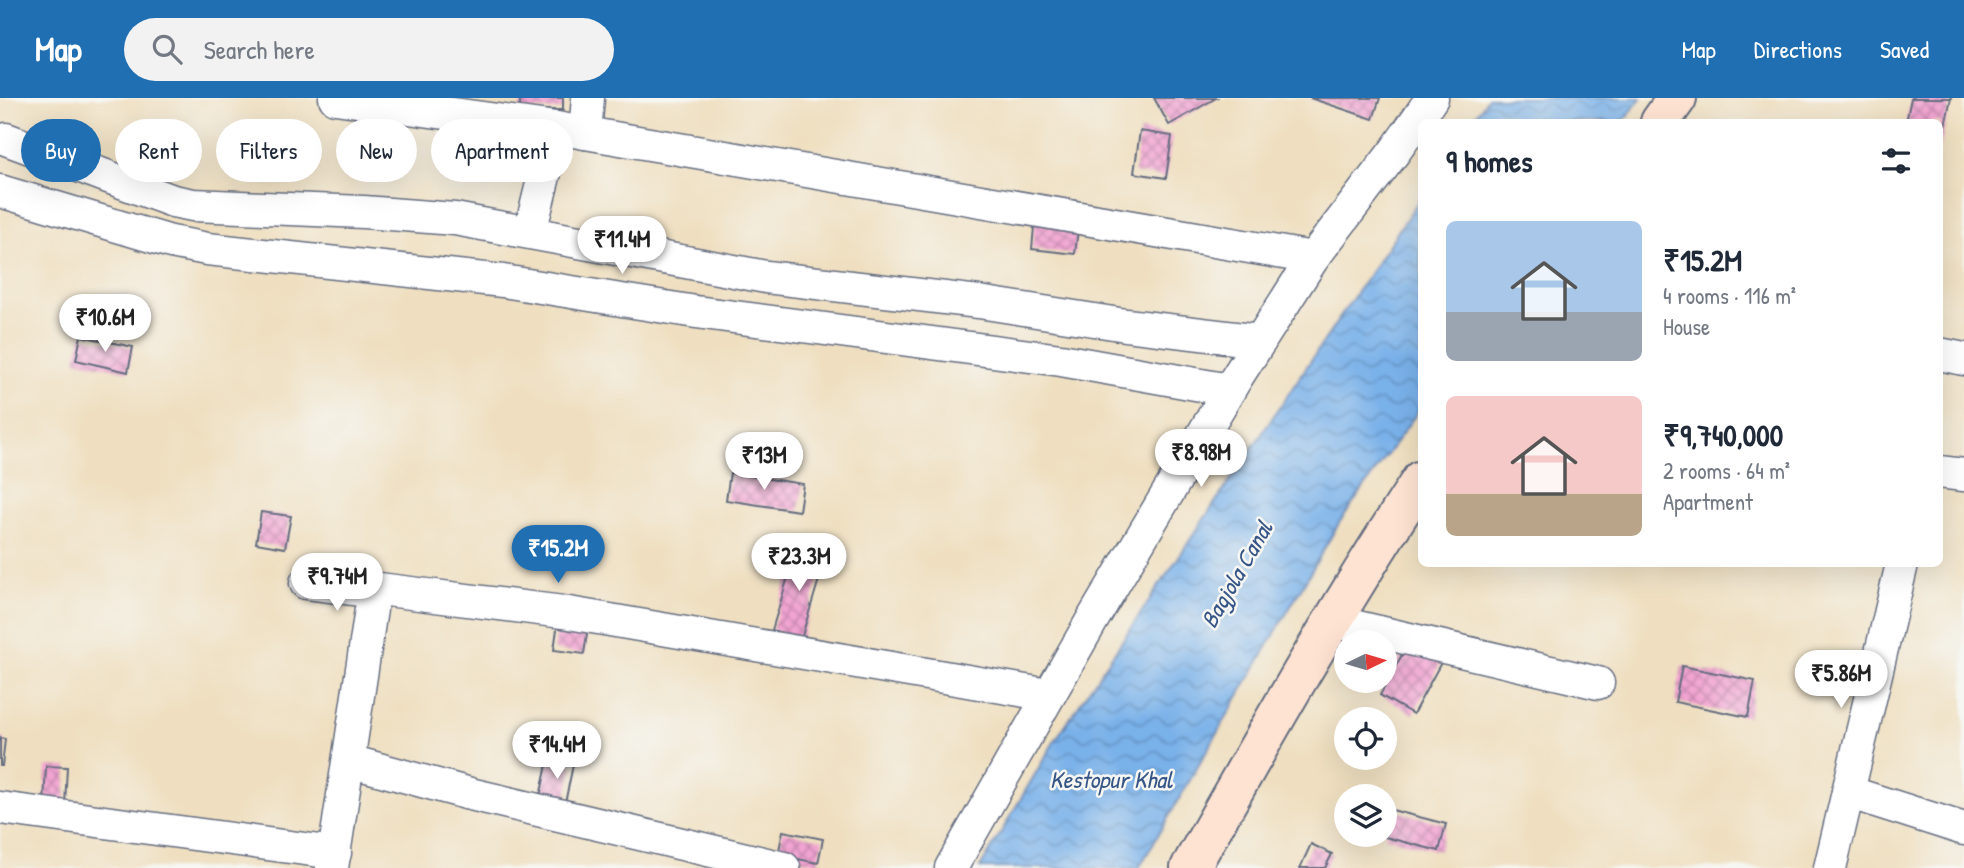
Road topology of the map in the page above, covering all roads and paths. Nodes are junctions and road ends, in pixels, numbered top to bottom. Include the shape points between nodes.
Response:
1 (335, 98) edge
2 (587, 98) edge
3 (1432, 98) edge
4 (1677, 98) edge
5 (489, 119) edge
6 (1662, 119) edge
7 (573, 124) edge
8 (573, 131) edge
9 (6, 139) dead end
10 (550, 182) edge
11 (0, 191) edge
12 (530, 232) junction
13 (1313, 258) junction
14 (1260, 341) junction
15 (1943, 355) edge
16 (1964, 359) edge
17 (1229, 390) junction
18 (1943, 472) edge
19 (1964, 475) edge
20 (1418, 485) edge
21 (1901, 567) edge
22 (306, 583) dead end
23 (375, 592) junction
24 (1332, 621) junction
25 (1598, 683) dead end
26 (1049, 695) junction
27 (349, 761) junction
28 (1848, 792) junction
29 (0, 808) edge
30 (1964, 828) edge
31 (334, 860) edge
32 (784, 868) edge
33 (951, 868) edge
34 (1190, 868) edge
35 (1830, 868) edge

1 - 5 street
2 - 7 street
3 - 13 street
4 - 6 street
8 - 13 street
9 - 12 street via 193,205 416,216
10 - 12 street
11 - 17 street via 207,249 503,281 696,312 1061,360
12 - 14 street via 766,277
13 - 14 street
14 - 17 street
15 - 16 street
17 - 26 street
18 - 19 street
20 - 24 street
21 - 28 street
22 - 23 street
23 - 26 street via 563,612
23 - 27 street
24 - 25 street
24 - 34 street
26 - 33 street
27 - 31 street
27 - 32 street
28 - 30 street
28 - 35 street
29 - 31 street

